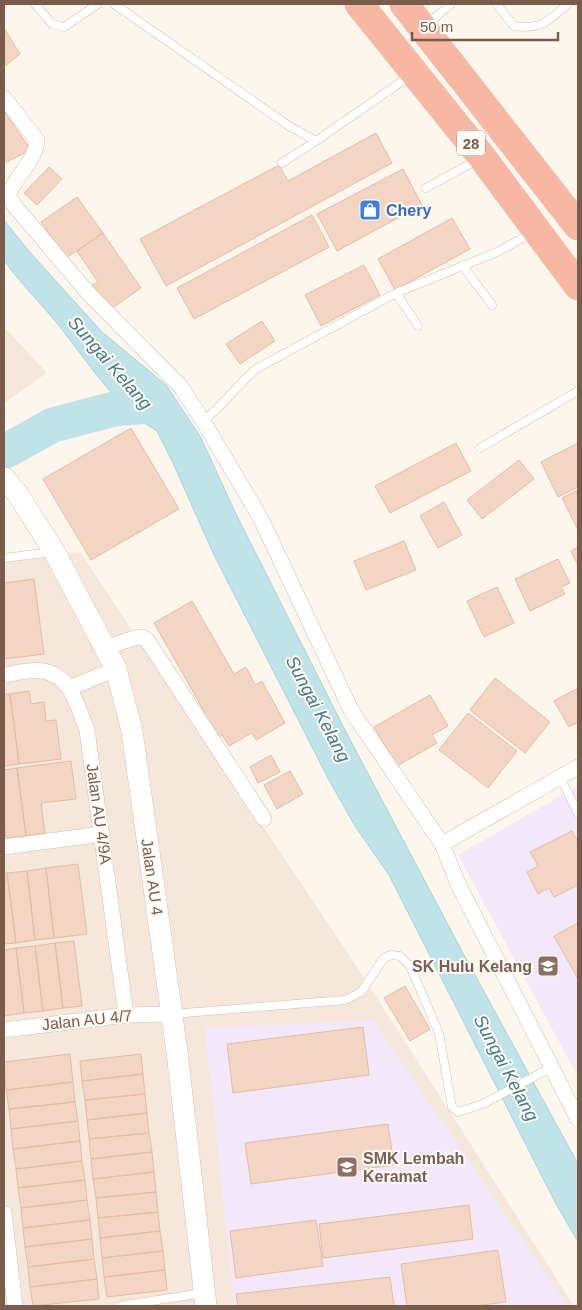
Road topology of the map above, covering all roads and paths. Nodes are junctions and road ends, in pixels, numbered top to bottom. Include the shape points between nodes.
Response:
1 (35, 4) edge
2 (98, 4) edge
3 (114, 4) edge
4 (359, 4) edge
5 (404, 4) edge
6 (451, 4) edge
7 (496, 4) edge
8 (568, 4) edge
9 (423, 27) junction
10 (415, 73) junction
11 (4, 98) edge
12 (316, 142) junction
13 (482, 157) junction
14 (282, 163) dead end
15 (426, 188) dead end
16 (577, 223) edge
17 (536, 230) junction
18 (462, 265) junction
19 (578, 286) edge
20 (396, 293) junction
21 (492, 306) dead end
22 (418, 326) dead end
23 (578, 391) edge
24 (203, 421) junction
25 (480, 448) dead end
26 (10, 486) edge
27 (54, 551) junction
28 (4, 558) edge
29 (105, 648) junction
30 (116, 669) junction
31 (4, 674) edge
32 (69, 688) junction
33 (578, 767) edge
34 (560, 777) junction
35 (578, 813) edge
36 (264, 819) dead end
37 (102, 834) junction
38 (442, 844) junction
39 (4, 847) edge
40 (172, 1014) junction
41 (126, 1015) junction
42 (4, 1030) edge
43 (552, 1067) junction
44 (578, 1119) edge
45 (4, 1214) edge
46 (205, 1300) edge
47 (15, 1306) edge
48 (119, 1306) edge

1 - 2 lane via 52,24 64,27
3 - 12 lane
4 - 10 highway, 28
5 - 9 highway, 28
6 - 9 lane
7 - 8 lane via 514,26 529,28 544,23
9 - 16 highway, 28
10 - 12 lane
10 - 13 highway, 28
11 - 24 street via 37,140 36,150 8,195 13,204 88,294 181,387
12 - 14 lane
13 - 15 lane
13 - 17 highway, 28
17 - 18 lane via 497,252
17 - 19 highway, 28
18 - 20 lane
18 - 21 lane
20 - 22 lane
20 - 24 lane via 256,369 222,406
23 - 25 lane
24 - 38 street via 260,517 351,710
26 - 27 main road, Jalan AU 4
27 - 28 lane
27 - 29 main road, Jalan AU 4
29 - 30 main road, Jalan AU 4
29 - 36 street via 137,637 147,640
30 - 32 street
30 - 40 main road, Jalan AU 4 via 132,731
31 - 32 street via 41,671 58,676
32 - 37 street, Jalan AU 4/9A via 87,730
33 - 34 street
34 - 35 lane
34 - 38 street
37 - 39 street
37 - 41 street, Jalan AU 4/9A
38 - 43 street via 459,886
40 - 41 street, Jalan AU 4/7
40 - 43 lane via 345,1000 361,992 384,958 400,956 410,966 439,1033 452,1107 458,1112 483,1104
40 - 46 main road, Jalan AU 4
41 - 42 street, Jalan AU 4/7
43 - 44 street
45 - 47 street
46 - 48 lane

